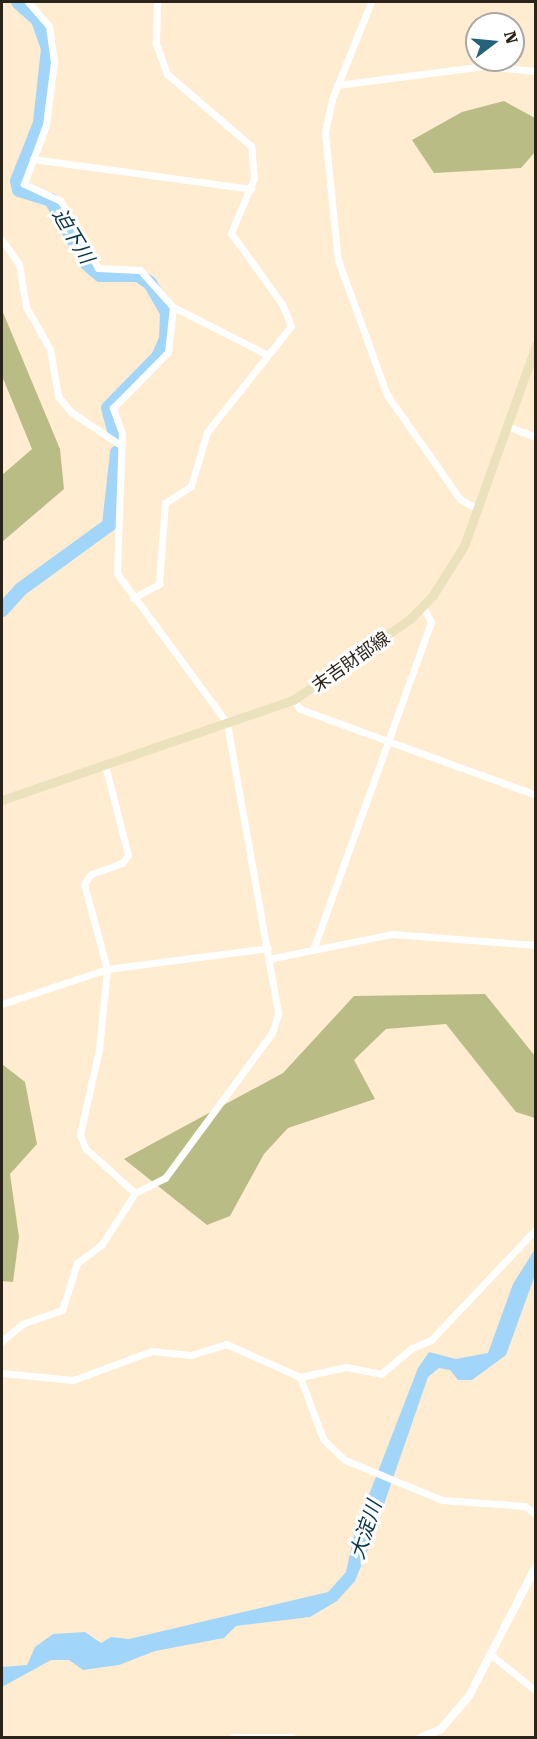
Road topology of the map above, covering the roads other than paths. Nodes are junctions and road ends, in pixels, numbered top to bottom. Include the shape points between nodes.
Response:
1 (28, 2) edge
2 (157, 2) edge
3 (371, 2) edge
4 (536, 70) edge
5 (337, 85) junction
6 (33, 159) junction
7 (251, 189) junction
8 (2, 240) edge
9 (173, 307) junction
10 (536, 345) edge
11 (268, 355) junction
12 (507, 426) junction
13 (536, 437) edge
14 (122, 446) junction
15 (477, 509) junction
16 (133, 598) junction
17 (423, 607) junction
18 (293, 700) junction
19 (227, 723) junction
20 (387, 741) junction
21 (105, 765) junction
22 (536, 795) edge
23 (2, 801) edge
24 (536, 945) edge
25 (314, 947) junction
26 (268, 948) junction
27 (268, 959) junction
28 (107, 969) junction
29 (2, 1004) edge
30 (135, 1193) junction
31 (536, 1229) edge
32 (2, 1341) edge
33 (2, 1373) edge
34 (300, 1377) junction
35 (536, 1515) edge
36 (536, 1566) edge
37 (490, 1654) junction
38 (536, 1691) edge
39 (441, 1729) junction
40 (234, 1737) edge
41 (292, 1737) edge
42 (420, 1737) edge
43 (435, 1737) edge

1 - 6 street via 45,20 54,43 46,125
2 - 7 street via 156,43 167,74 251,146
3 - 5 street
4 - 5 street via 485,66
5 - 15 street via 325,133 341,276 391,402 460,499
6 - 7 street
6 - 9 street via 24,179 26,188 61,201 98,268 140,270
7 - 11 street via 231,233 282,304 291,326
8 - 14 street via 19,264 26,307 50,349 58,396 71,412
9 - 11 street
9 - 14 street via 175,324 159,366 113,408
10 - 12 main road, 末吉財部線
11 - 16 street via 207,432 191,486 165,503 159,584
12 - 13 street
12 - 15 main road, 末吉財部線
14 - 16 street via 117,573
15 - 17 main road, 末吉財部線 via 464,546
16 - 19 street
17 - 18 main road, 末吉財部線 via 341,671
17 - 20 street via 431,622
18 - 19 main road, 末吉財部線
18 - 20 street via 300,709
19 - 21 main road, 末吉財部線
19 - 26 street
20 - 22 street
20 - 25 street
21 - 23 main road, 末吉財部線
21 - 28 street via 129,847 122,863 91,874 84,884
24 - 25 street via 392,934
25 - 27 street
26 - 27 street
26 - 28 street
27 - 30 street via 278,1013 272,1033 165,1178
28 - 29 street
28 - 30 street via 99,1049 80,1134 85,1148
30 - 32 street via 102,1244 77,1263 62,1310 22,1323
31 - 34 street via 431,1340 412,1348 381,1374 346,1367
33 - 34 street via 73,1380 152,1351 191,1355 226,1344
34 - 35 street via 323,1439 364,1469 442,1500 525,1506
36 - 37 street
37 - 38 street
37 - 39 street via 469,1696
39 - 42 street
39 - 43 street
40 - 41 street

